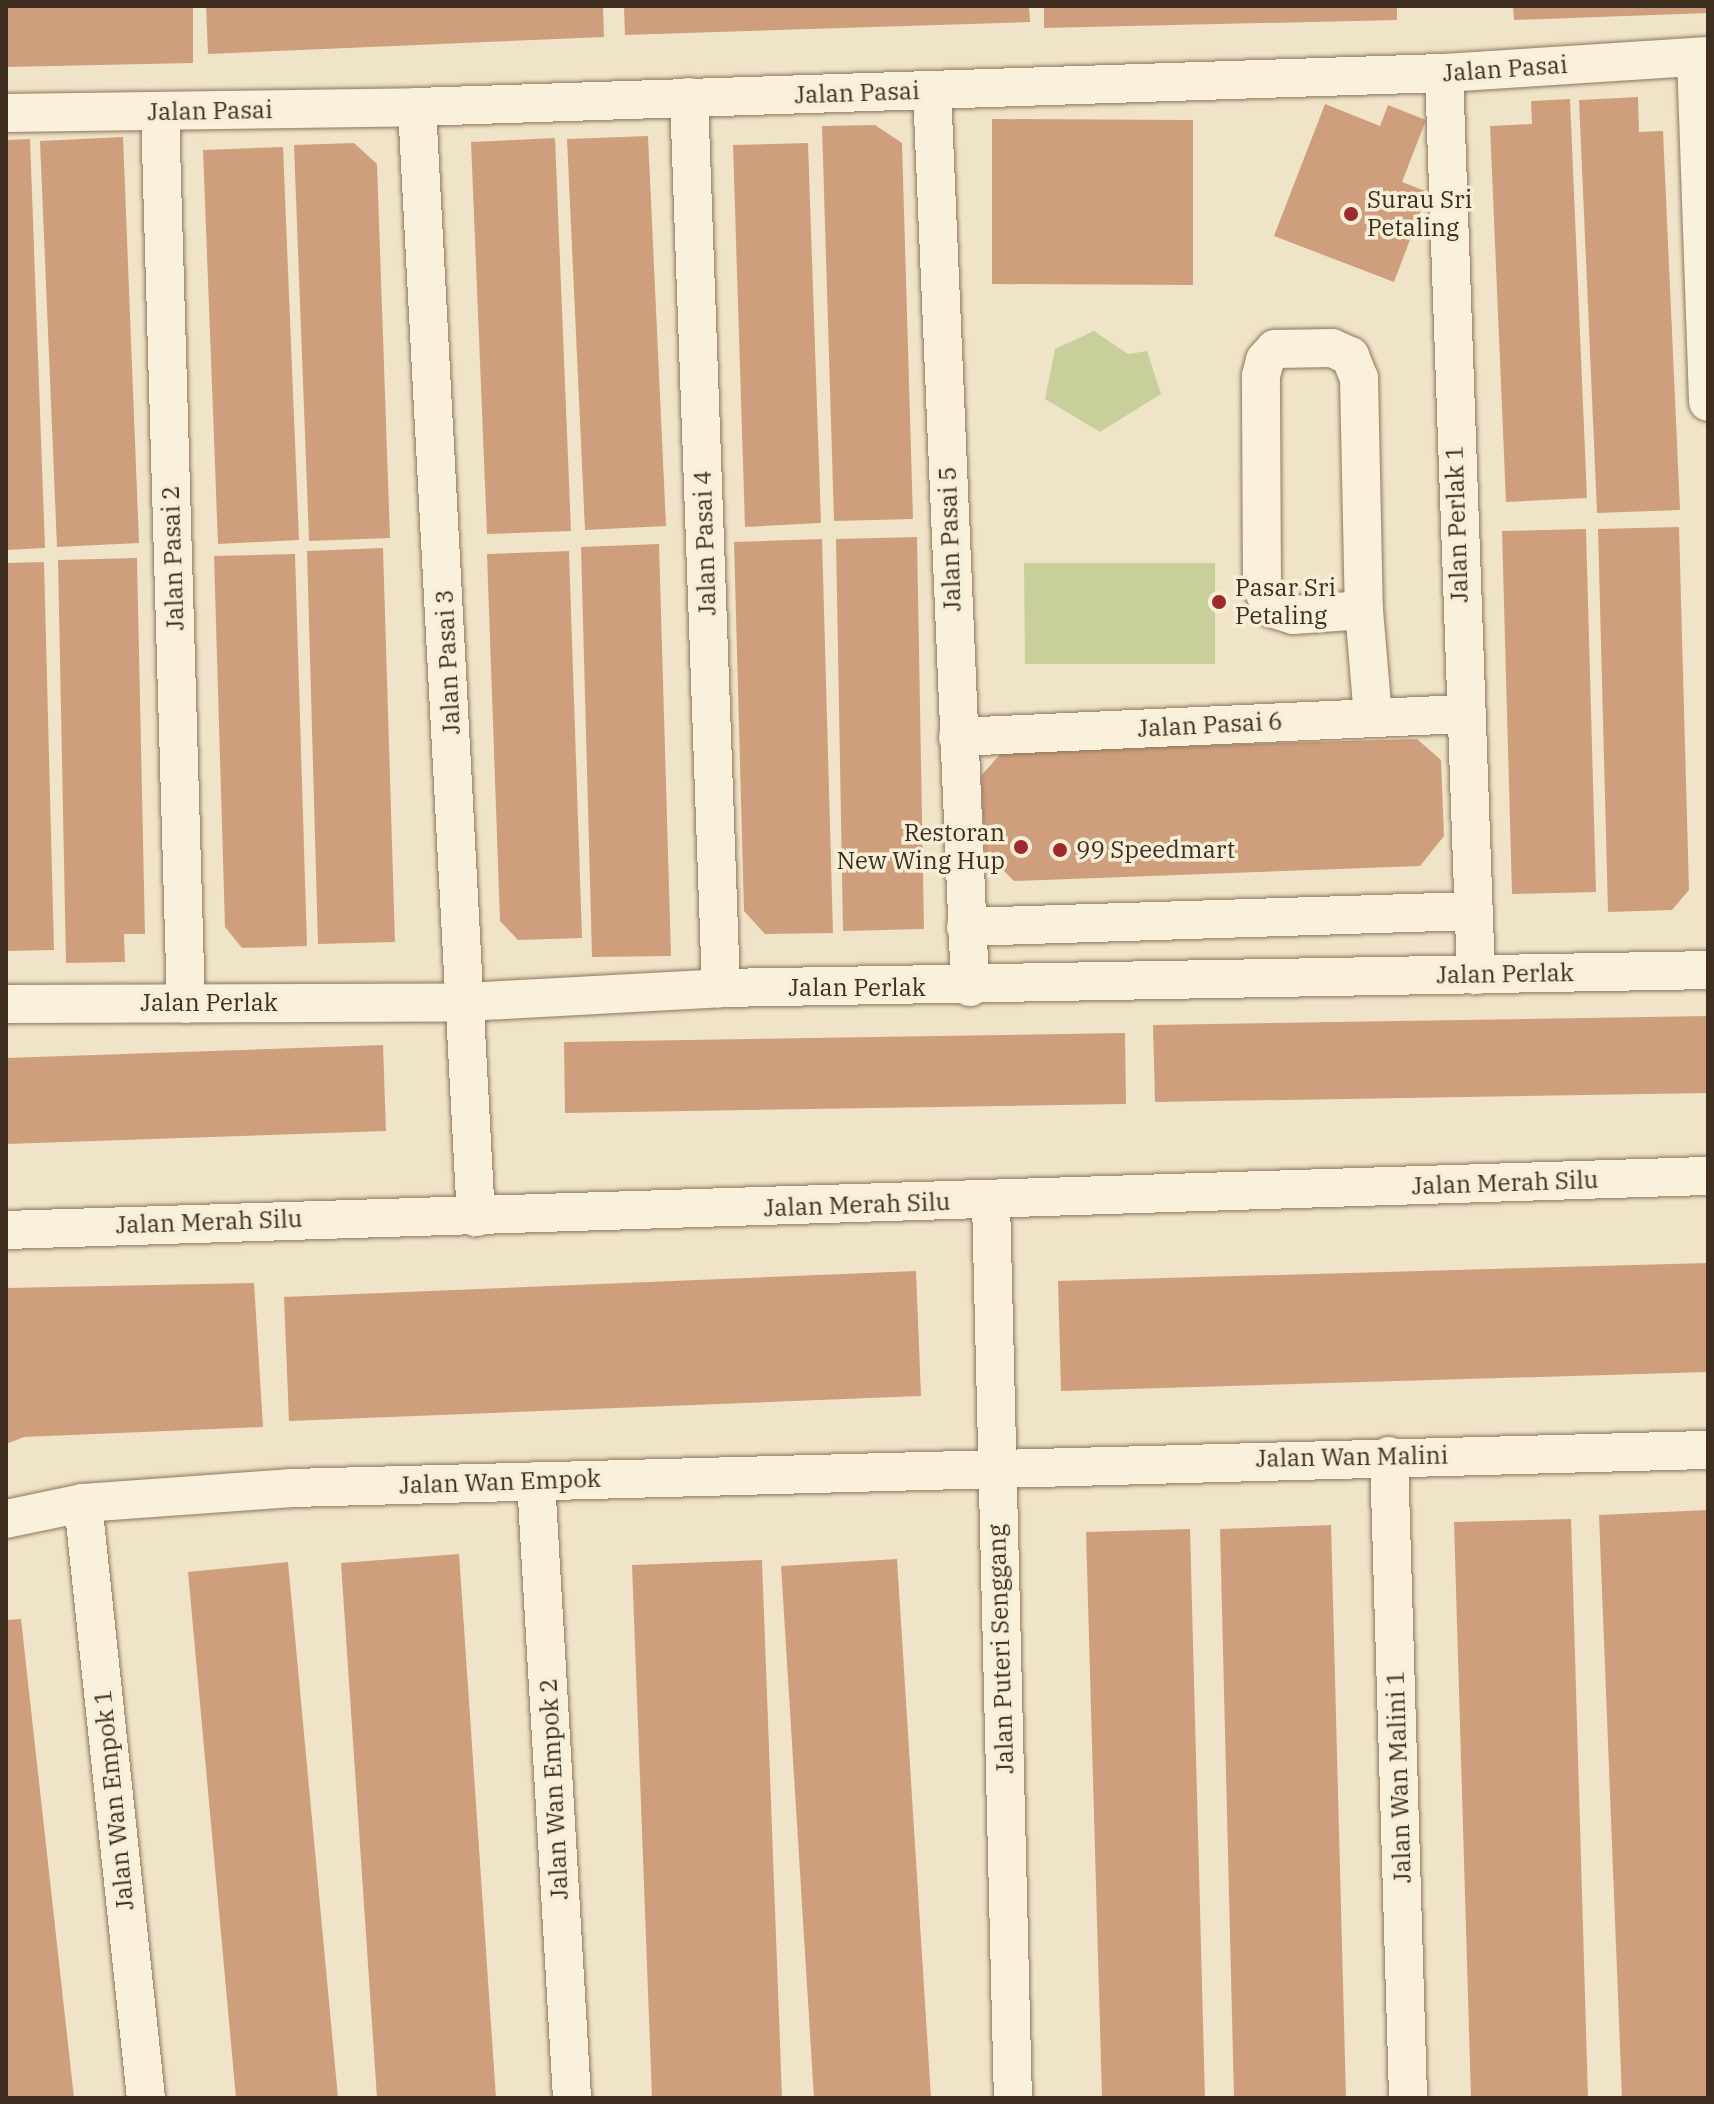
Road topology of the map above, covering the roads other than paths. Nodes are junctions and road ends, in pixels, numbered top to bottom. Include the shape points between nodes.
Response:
1 (1702, 56) edge
2 (1444, 73) junction
3 (932, 90) junction
4 (689, 97) junction
5 (417, 107) junction
6 (160, 112) junction
7 (6, 113) edge
8 (1708, 402) edge
9 (1364, 610) junction
10 (1463, 714) junction
11 (1373, 718) junction
12 (958, 737) junction
13 (1472, 911) junction
14 (966, 927) junction
15 (1708, 970) edge
16 (1476, 975) junction
17 (970, 987) junction
18 (721, 988) junction
19 (466, 1002) junction
20 (6, 1004) edge
21 (186, 1004) junction
22 (1708, 1176) edge
23 (991, 1201) junction
24 (476, 1217) junction
25 (6, 1230) edge
26 (1708, 1450) edge
27 (1389, 1456) junction
28 (996, 1466) junction
29 (536, 1481) junction
30 (83, 1503) junction
31 (6, 1519) edge
32 (146, 2098) edge
33 (572, 2098) edge
34 (1013, 2098) edge
35 (1408, 2098) edge

1 - 2 street, Jalan Pasai
1 - 8 street
2 - 3 street, Jalan Pasai
2 - 10 street, Jalan Perlak 1
3 - 4 street, Jalan Pasai
3 - 12 street, Jalan Pasai 5
4 - 5 street, Jalan Pasai
4 - 18 street, Jalan Pasai 4
5 - 6 street, Jalan Pasai
5 - 19 street, Jalan Pasai 3
6 - 7 street, Jalan Pasai
6 - 21 street, Jalan Pasai 2
9 - 9 street via 1293,615 1271,608 1262,587 1261,376 1275,349 1332,348 1350,356 1359,378
9 - 11 street
10 - 11 street, Jalan Pasai 6
10 - 13 street, Jalan Perlak 1
11 - 12 street, Jalan Pasai 6
12 - 14 street, Jalan Pasai 5
13 - 14 street
13 - 16 street, Jalan Perlak 1
14 - 17 street, Jalan Pasai 5
15 - 16 street, Jalan Perlak
16 - 17 street, Jalan Perlak
17 - 18 street, Jalan Perlak
18 - 19 street, Jalan Perlak
19 - 21 street, Jalan Perlak
19 - 24 street, Jalan Pasai 3
20 - 21 street, Jalan Perlak
22 - 23 street, Jalan Merah Silu
23 - 24 street, Jalan Merah Silu
23 - 28 street, Jalan Puteri Senggang
24 - 25 street, Jalan Merah Silu via 233,1219
26 - 27 street, Jalan Wan Malini
27 - 28 street, Jalan Wan Malini
27 - 35 street, Jalan Wan Malini 1
28 - 29 street, Jalan Wan Empok
28 - 34 street, Jalan Puteri Senggang
29 - 30 street, Jalan Wan Empok via 292,1488
29 - 33 street, Jalan Wan Empok 2
30 - 31 street, Jalan Wan Empok
30 - 32 street, Jalan Wan Empok 1

